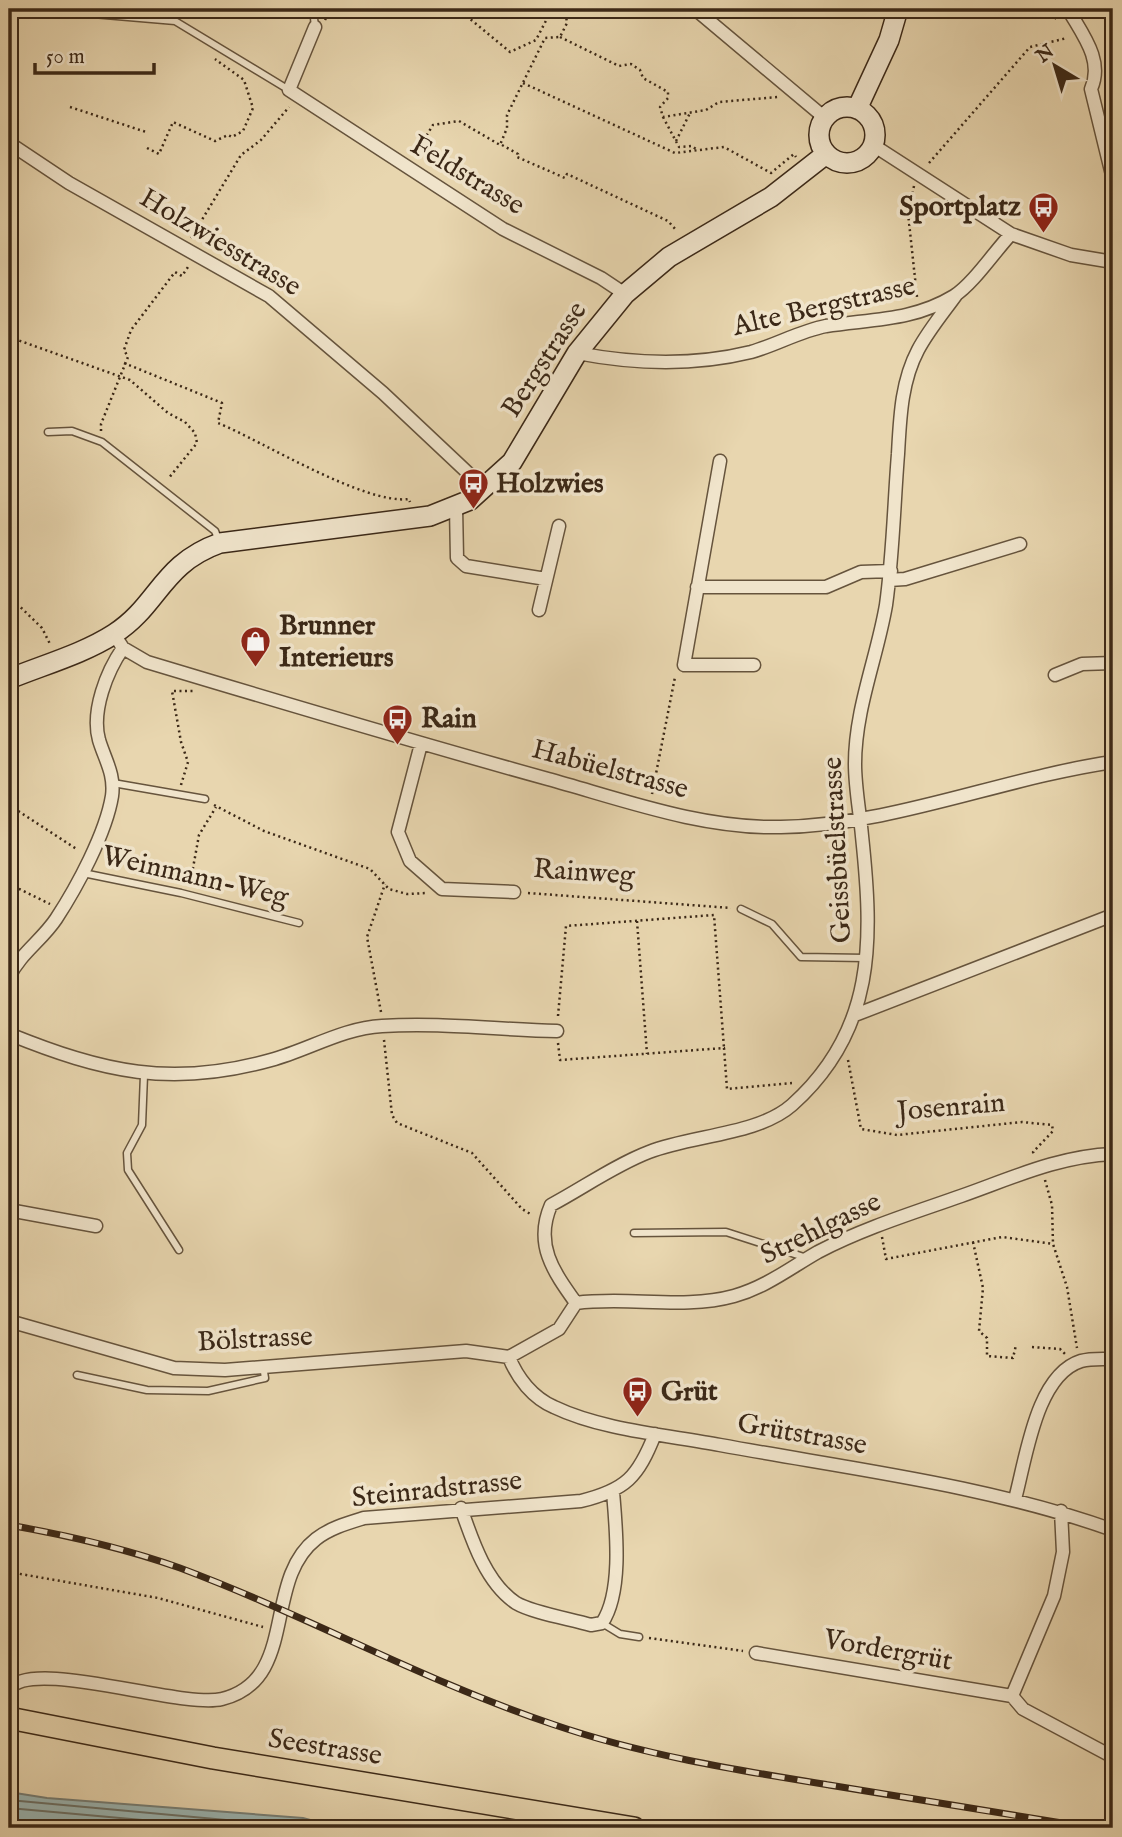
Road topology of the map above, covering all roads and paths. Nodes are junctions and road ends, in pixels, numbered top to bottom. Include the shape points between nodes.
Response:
1 (313, 9) edge
2 (460, 9) edge
3 (552, 9) edge
4 (565, 9) edge
5 (695, 9) edge
6 (898, 9) edge
7 (1068, 9) edge
8 (93, 14) dead end
9 (315, 27) joint
10 (560, 37) junction
11 (1068, 38) dead end
12 (213, 57) dead end
13 (523, 83) junction
14 (789, 90) junction
15 (293, 93) junction
16 (70, 107) dead end
17 (857, 109) junction
18 (690, 113) junction
19 (663, 117) junction
20 (825, 118) junction
21 (146, 132) dead end
22 (676, 141) junction
23 (9, 143) edge
24 (500, 145) junction
25 (873, 145) junction
26 (147, 148) dead end
27 (696, 150) junction
28 (826, 154) junction
29 (406, 168) junction
30 (808, 169) junction
31 (918, 174) junction
32 (1113, 179) edge
33 (1011, 234) junction
34 (688, 244) junction
35 (185, 248) junction
36 (198, 254) junction
37 (1113, 262) edge
38 (625, 294) junction
39 (956, 295) junction
40 (919, 313) junction
41 (9, 337) edge
42 (577, 353) junction
43 (124, 363) junction
44 (118, 376) junction
45 (48, 432) dead end
46 (102, 442) junction
47 (720, 461) dead end
48 (161, 487) junction
49 (485, 489) junction
50 (456, 508) junction
51 (415, 518) junction
52 (559, 526) dead end
53 (220, 542) junction
54 (1020, 544) dead end
55 (890, 576) junction
56 (546, 579) junction
57 (697, 587) junction
58 (9, 596) edge
59 (538, 610) dead end
60 (119, 641) junction
61 (57, 659) junction
62 (1113, 663) edge
63 (684, 665) junction
64 (754, 665) dead end
65 (1055, 675) dead end
66 (9, 679) edge
67 (195, 691) dead end
68 (421, 744) junction
69 (1113, 762) edge
70 (113, 783) junction
71 (178, 794) junction
72 (651, 797) dead end
73 (203, 799) joint
74 (9, 805) edge
75 (217, 806) junction
76 (861, 820) junction
77 (81, 852) dead end
78 (81, 873) junction
79 (9, 884) edge
80 (385, 884) junction
81 (442, 889) junction
82 (514, 892) joint
83 (181, 893) junction
84 (52, 906) dead end
85 (741, 909) joint
86 (1113, 915) edge
87 (637, 920) junction
88 (299, 923) dead end
89 (868, 958) junction
90 (9, 977) edge
91 (378, 1000) dead end
92 (855, 1015) junction
93 (383, 1026) junction
94 (557, 1031) junction
95 (9, 1034) edge
96 (842, 1043) junction
97 (724, 1048) junction
98 (647, 1054) junction
99 (144, 1075) junction
100 (817, 1081) junction
101 (1113, 1154) edge
102 (1037, 1160) dead end
103 (1043, 1176) dead end
104 (9, 1210) edge
105 (544, 1221) junction
106 (96, 1226) dead end
107 (881, 1231) dead end
108 (634, 1233) dead end
109 (973, 1242) junction
110 (1054, 1244) junction
111 (179, 1250) dead end
112 (808, 1259) junction
113 (576, 1303) junction
114 (9, 1321) edge
115 (1016, 1345) dead end
116 (1032, 1346) dead end
117 (509, 1357) junction
118 (1113, 1359) edge
119 (1077, 1363) junction
120 (263, 1366) junction
121 (77, 1375) dead end
122 (655, 1434) junction
123 (613, 1492) junction
124 (1015, 1499) junction
125 (461, 1508) junction
126 (1060, 1511) junction
127 (1113, 1530) edge
128 (9, 1572) edge
129 (602, 1623) junction
130 (276, 1632) junction
131 (639, 1637) joint
132 (756, 1653) joint
133 (9, 1689) edge
134 (1012, 1696) junction
135 (9, 1718) edge
136 (1113, 1757) edge
137 (634, 1828) edge

1 - 9 lane
2 - 3 path via 510,52 536,40
4 - 10 path via 567,23
5 - 14 street
6 - 17 street
7 - 32 street via 1094,55 1097,75 1091,89
8 - 15 lane, Feldstrasse via 175,22
9 - 15 street
10 - 13 path via 545,38
10 - 19 path via 618,66 631,64 640,70 643,78 668,92 660,107
11 - 31 path via 1030,47
12 - 26 path via 244,80 253,108 243,131 215,141 173,122 159,154
13 - 24 path via 507,115
13 - 27 path via 675,153
14 - 18 path via 782,97 719,102
14 - 20 street
15 - 29 street, Feldstrasse
15 - 35 path via 261,140 241,156
16 - 21 path
17 - 20 street via 840,108
17 - 25 street via 874,128
18 - 19 path
18 - 22 path
19 - 22 path
20 - 28 street via 819,140
22 - 27 path
23 - 35 street, Holzwiesstrasse via 69,183
24 - 29 path via 459,121 433,125
24 - 34 path via 517,157 565,178 567,174 668,220
25 - 28 street via 852,163
25 - 31 street
27 - 30 path via 724,147 771,173 794,154
28 - 30 street, Bergstrasse
29 - 38 street, Feldstrasse via 503,229
30 - 34 street, Bergstrasse via 771,197
31 - 33 street
31 - 40 path via 908,213
33 - 37 street via 1072,255
33 - 39 street, Alte Bergstrasse
34 - 38 street, Bergstrasse
35 - 36 street, Holzwiesstrasse
36 - 43 path via 182,276 175,272 131,330
36 - 49 street, Holzwiesstrasse via 295,316
38 - 42 street, Bergstrasse
39 - 40 street, Alte Bergstrasse
39 - 55 street, Geissbüelstrasse via 917,351 902,395
40 - 42 street, Alte Bergstrasse via 824,327 750,352 694,361 624,362
41 - 44 path
42 - 49 street, Bergstrasse via 512,462
43 - 44 path
43 - 51 path via 222,403 218,423 284,457 380,497 409,499
44 - 46 path via 101,424
44 - 48 path via 130,380 195,433 197,443
45 - 46 lane via 72,431
46 - 48 lane
47 - 57 street
48 - 53 lane via 215,531
49 - 50 street, Bergstrasse
50 - 51 street, Bergstrasse
50 - 56 street via 457,558 466,566
51 - 53 street, Bergstrasse
52 - 56 street
53 - 60 street, Bergstrasse via 175,567
54 - 55 street via 905,579
55 - 57 street via 861,572 826,587
55 - 76 street, Geissbüelstrasse via 879,646 860,709 855,764
56 - 59 street
57 - 63 street
58 - 61 path via 42,628
60 - 61 street, Bergstrasse
60 - 68 street, Habüelstrasse via 146,662
60 - 70 street via 98,724
61 - 66 street, Bergstrasse
62 - 65 street via 1082,664
63 - 64 street
63 - 72 path via 677,670
67 - 71 path via 172,691 188,762
68 - 76 street, Habüelstrasse via 728,824 781,827
68 - 81 street via 398,832 410,861
69 - 76 street, Habüelstrasse via 1057,770
70 - 71 lane
70 - 78 street via 108,812
71 - 73 lane
73 - 75 path
74 - 77 path
75 - 80 path via 264,831 370,869
75 - 83 path via 199,835 193,868
76 - 89 street, Geissbüelstrasse
78 - 83 lane, Weinmann-Weg
78 - 90 street via 56,918
79 - 84 path
80 - 81 path via 407,894
80 - 91 path via 367,937
81 - 82 street, Rainweg
82 - 85 path, Rainweg
83 - 88 lane, Weinmann-Weg
85 - 89 lane via 772,924 801,957
86 - 92 street
87 - 94 path via 566,926
87 - 97 path via 714,915
87 - 98 path
89 - 92 street, Geissbüelstrasse
92 - 96 street, Geissbüelstrasse
93 - 94 street
93 - 99 street via 201,1076
93 - 105 path via 392,1115 397,1123 472,1153 522,1209
94 - 98 path via 560,1060
95 - 99 street via 50,1051
96 - 100 street, Geissbüelstrasse
96 - 102 path, Josenrain via 861,1129 897,1135 1022,1122 1052,1125 1053,1131 1033,1152
97 - 98 path
97 - 100 path via 727,1089
99 - 111 lane via 142,1125 127,1153 128,1170
100 - 105 street, Geissbüelstrasse via 789,1108 755,1125 646,1153 551,1205
101 - 112 street, Strehlgasse via 1080,1155 870,1228
103 - 110 path via 1052,1205
104 - 106 street
105 - 113 street via 546,1251
107 - 109 path via 886,1259
108 - 112 lane via 726,1232
109 - 110 path via 1002,1237
109 - 115 path via 983,1288 979,1331 987,1338 987,1356 1013,1358
110 - 119 path via 1067,1287
112 - 113 street, Strehlgasse via 775,1280 734,1296 697,1303 601,1299
113 - 117 street via 559,1329
114 - 120 street, Bölstrasse via 174,1368
116 - 119 path via 1060,1349
117 - 120 street, Bölstrasse via 466,1351
117 - 122 street, Grütstrasse via 534,1394 555,1408
118 - 119 street
119 - 124 street via 1061,1373 1046,1392
120 - 121 lane via 265,1378 208,1391 147,1390
122 - 123 street via 633,1476
122 - 124 street, Grütstrasse
123 - 125 street, Steinradstrasse via 581,1500
123 - 129 street via 616,1552 609,1611
124 - 126 street, Grütstrasse
125 - 129 street via 473,1544 496,1582 517,1603 591,1625
125 - 130 street, Steinradstrasse via 364,1518 316,1539 289,1575
126 - 127 street, Grütstrasse
126 - 134 street via 1063,1552 1054,1596
128 - 130 path via 158,1598
129 - 131 lane via 620,1634
130 - 133 street, Steinradstrasse via 265,1669 254,1683 220,1699 199,1701 37,1678 17,1682
131 - 132 path
132 - 134 street, Vordergrüt
134 - 136 street via 1023,1709
135 - 137 main road, Seestrasse via 213,1758

